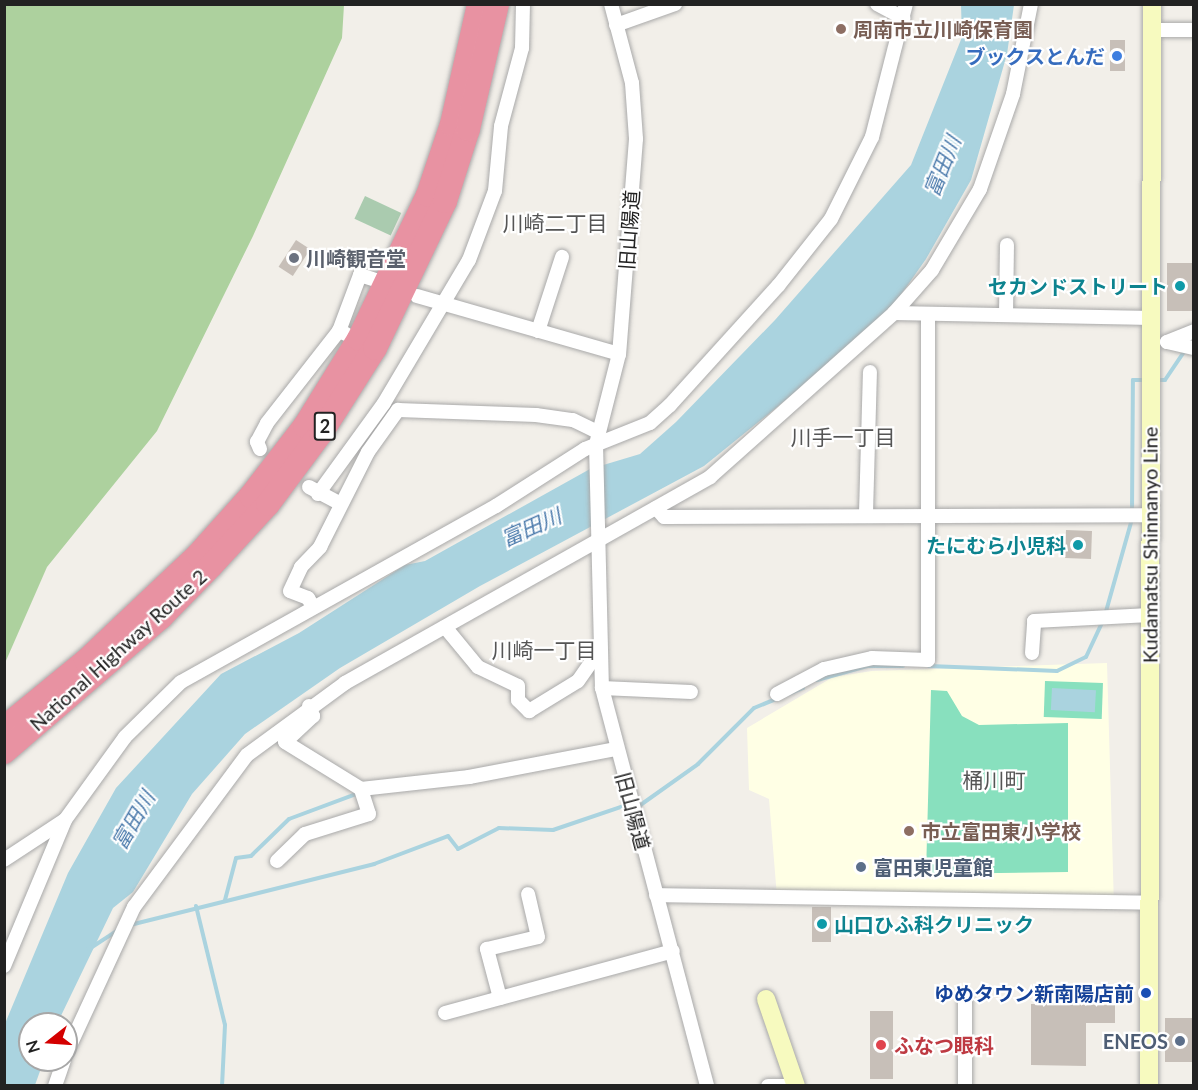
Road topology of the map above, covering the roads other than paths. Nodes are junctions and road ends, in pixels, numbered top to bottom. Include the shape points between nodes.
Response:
1 (479, 4) edge
2 (497, 4) edge
3 (524, 4) edge
4 (611, 4) edge
5 (675, 4) edge
6 (877, 4) edge
7 (1031, 4) edge
8 (1152, 4) edge
9 (905, 11) edge
10 (616, 25) junction
11 (1152, 30) junction
12 (1194, 30) edge
13 (1006, 245) dead end
14 (562, 257) dead end
15 (375, 280) dead end
16 (417, 296) dead end
17 (443, 306) junction
18 (894, 313) junction
19 (928, 315) junction
20 (1006, 315) junction
21 (1152, 318) junction
22 (1194, 322) edge
23 (538, 332) junction
24 (349, 335) junction
25 (1174, 338) edge
26 (1194, 348) edge
27 (619, 354) junction
28 (870, 372) dead end
29 (596, 443) junction
30 (260, 449) dead end
31 (341, 504) junction
32 (656, 508) junction
33 (866, 513) junction
34 (927, 515) junction
35 (1150, 515) junction
36 (597, 537) junction
37 (313, 607) junction
38 (1150, 615) junction
39 (445, 627) junction
40 (1032, 653) dead end
41 (600, 659) junction
42 (602, 688) junction
43 (691, 692) dead end
44 (777, 694) dead end
45 (309, 706) junction
46 (4, 728) edge
47 (616, 749) junction
48 (4, 752) edge
49 (361, 789) junction
50 (65, 820) junction
51 (4, 860) edge
52 (277, 861) dead end
53 (528, 894) dead end
54 (656, 895) junction
55 (1147, 903) junction
56 (673, 951) junction
57 (4, 966) edge
58 (500, 998) junction
59 (766, 999) dead end
60 (965, 999) dead end
61 (445, 1013) dead end
62 (78, 1028) edge
63 (707, 1086) edge
64 (768, 1086) edge
65 (790, 1086) edge
66 (796, 1086) edge
67 (965, 1086) edge
68 (1149, 1086) edge

1 - 24 highway, National Highway Route 2 / 2 via 452,124 428,195
2 - 48 highway, National Highway Route 2 / 2 via 468,129 445,201 375,348 321,433 268,504 160,618
3 - 17 street via 522,48 501,126 495,191 469,260
4 - 10 street, 旧山陽道
5 - 10 street
6 - 9 street
7 - 18 street via 1013,94 980,189 932,270
8 - 11 main road, Kudamatsu Shinnanyo Line
9 - 29 street via 872,137 831,219 778,286 670,405 627,436
10 - 27 street, 旧山陽道 via 636,109
11 - 12 street
11 - 21 main road, Kudamatsu Shinnanyo Line
13 - 20 street
14 - 23 street
15 - 24 street via 360,275
16 - 17 street
17 - 23 street
17 - 31 street via 384,403 314,490
18 - 19 street
18 - 32 street via 743,452
19 - 20 street
19 - 34 street
20 - 21 street
21 - 25 main road, Kudamatsu Shinnanyo Line
22 - 25 street
23 - 27 street
24 - 30 street via 267,423 257,442
24 - 46 highway, National Highway Route 2 / 2 via 305,426 251,496 198,555 86,661
25 - 26 street
25 - 35 main road, Kudamatsu Shinnanyo Line
27 - 29 street, 旧山陽道
28 - 33 street
29 - 31 street via 573,420 398,410 368,452
29 - 36 street, 旧山陽道
29 - 37 street via 496,506
31 - 37 street via 290,591 308,598
32 - 33 street via 664,517
32 - 36 street
33 - 34 street
34 - 35 street
34 - 44 street via 927,660 872,658 824,669
35 - 38 main road, Kudamatsu Shinnanyo Line
36 - 39 street
36 - 41 street, 旧山陽道
37 - 50 street via 181,682 125,737
38 - 40 street via 1034,621
38 - 55 main road, Kudamatsu Shinnanyo Line
39 - 41 street via 454,644 478,667 518,686 518,700 529,711 578,681 592,661
39 - 45 street
41 - 42 street, 旧山陽道
42 - 43 street
42 - 47 street, 旧山陽道
45 - 49 street via 313,716 285,742
45 - 62 street via 247,755 134,907
47 - 49 street via 470,777
47 - 54 street, 旧山陽道
49 - 52 street via 369,814 305,834
50 - 51 street
50 - 57 street via 66,827
53 - 58 street via 538,937 487,948
54 - 55 street
54 - 56 street, 旧山陽道
55 - 68 main road, Kudamatsu Shinnanyo Line
56 - 58 street
56 - 63 street, 旧山陽道
58 - 61 street
59 - 66 main road
60 - 67 street
64 - 65 street

